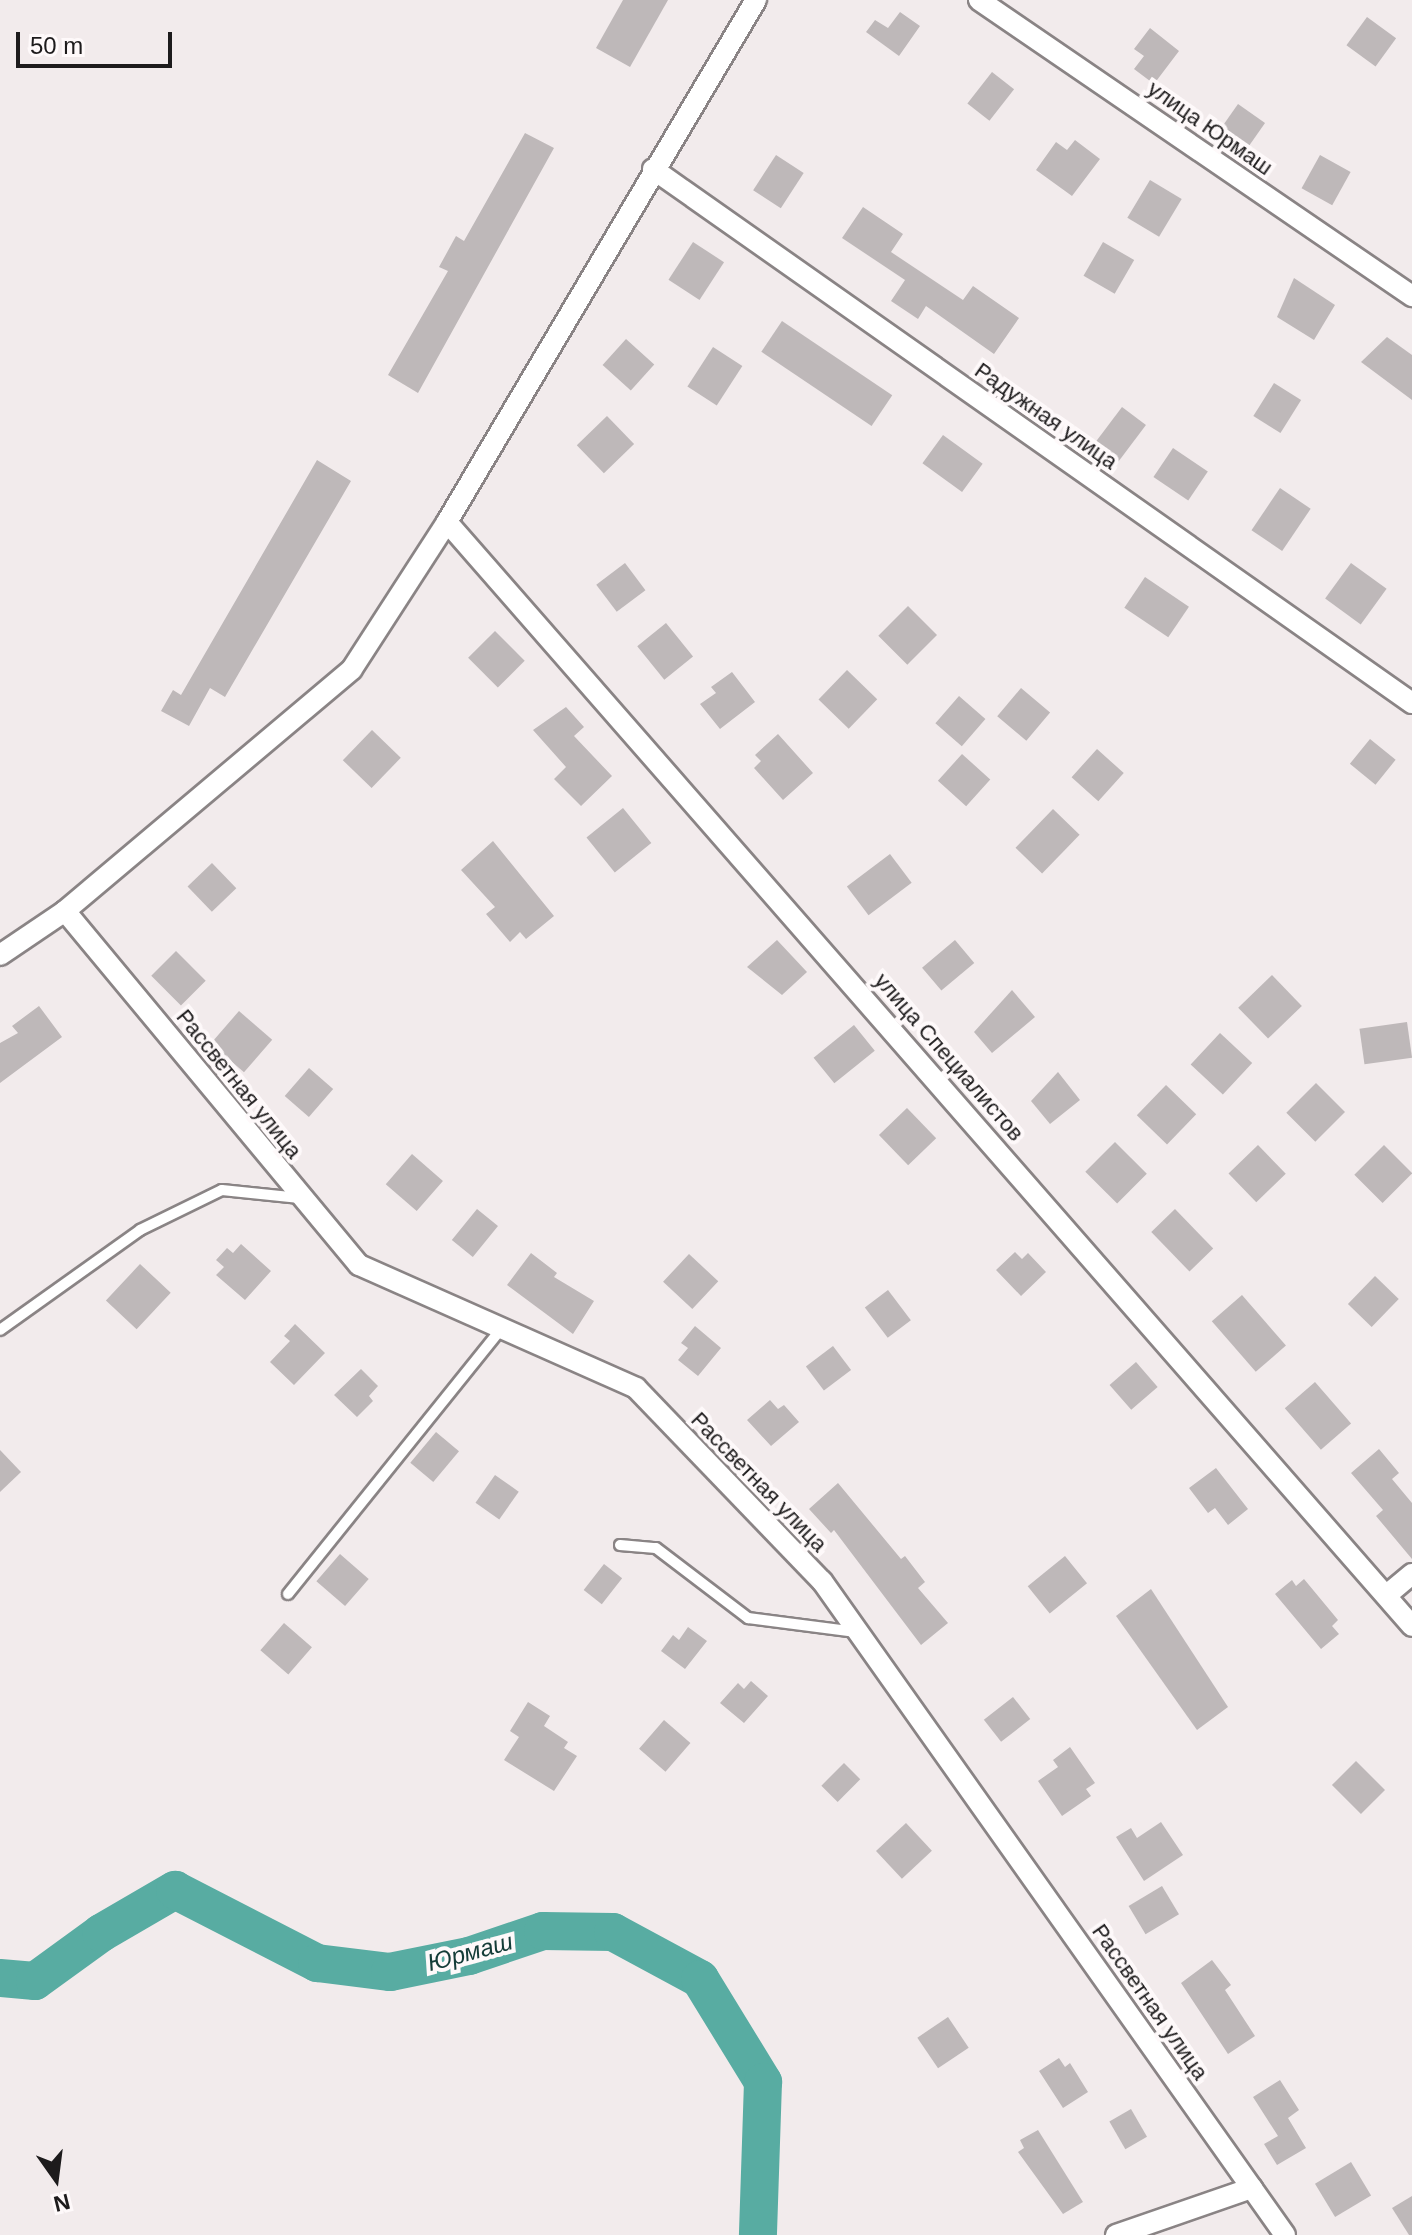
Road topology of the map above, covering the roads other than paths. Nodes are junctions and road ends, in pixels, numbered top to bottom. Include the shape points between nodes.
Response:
1 (756, 0) edge
2 (979, 0) edge
3 (653, 169) junction
4 (1412, 296) edge
5 (447, 522) junction
6 (1412, 703) edge
7 (65, 911) junction
8 (0, 955) edge
9 (302, 1199) junction
10 (502, 1328) junction
11 (0, 1330) edge
12 (620, 1545) dead end
13 (1412, 1574) edge
14 (288, 1594) dead end
15 (1388, 1594) junction
16 (1412, 1626) edge
17 (858, 1632) junction
18 (1252, 2188) junction
19 (1116, 2235) edge
20 (1285, 2235) edge

1 - 3 street
2 - 4 street, улица Юрмаш
3 - 5 street
3 - 6 street, Радужная улица
5 - 7 street via 352,669
5 - 15 street, улица Специалистов
7 - 8 street
7 - 9 street, Рассветная улица
9 - 10 street, Рассветная улица via 359,1265
9 - 11 lane via 222,1190 140,1230
10 - 14 lane
10 - 17 street, Рассветная улица via 636,1388 822,1581
12 - 17 lane via 656,1548 748,1618
13 - 15 street
15 - 16 street, улица Специалистов
17 - 18 street, Рассветная улица
18 - 19 street
18 - 20 street, Рассветная улица

